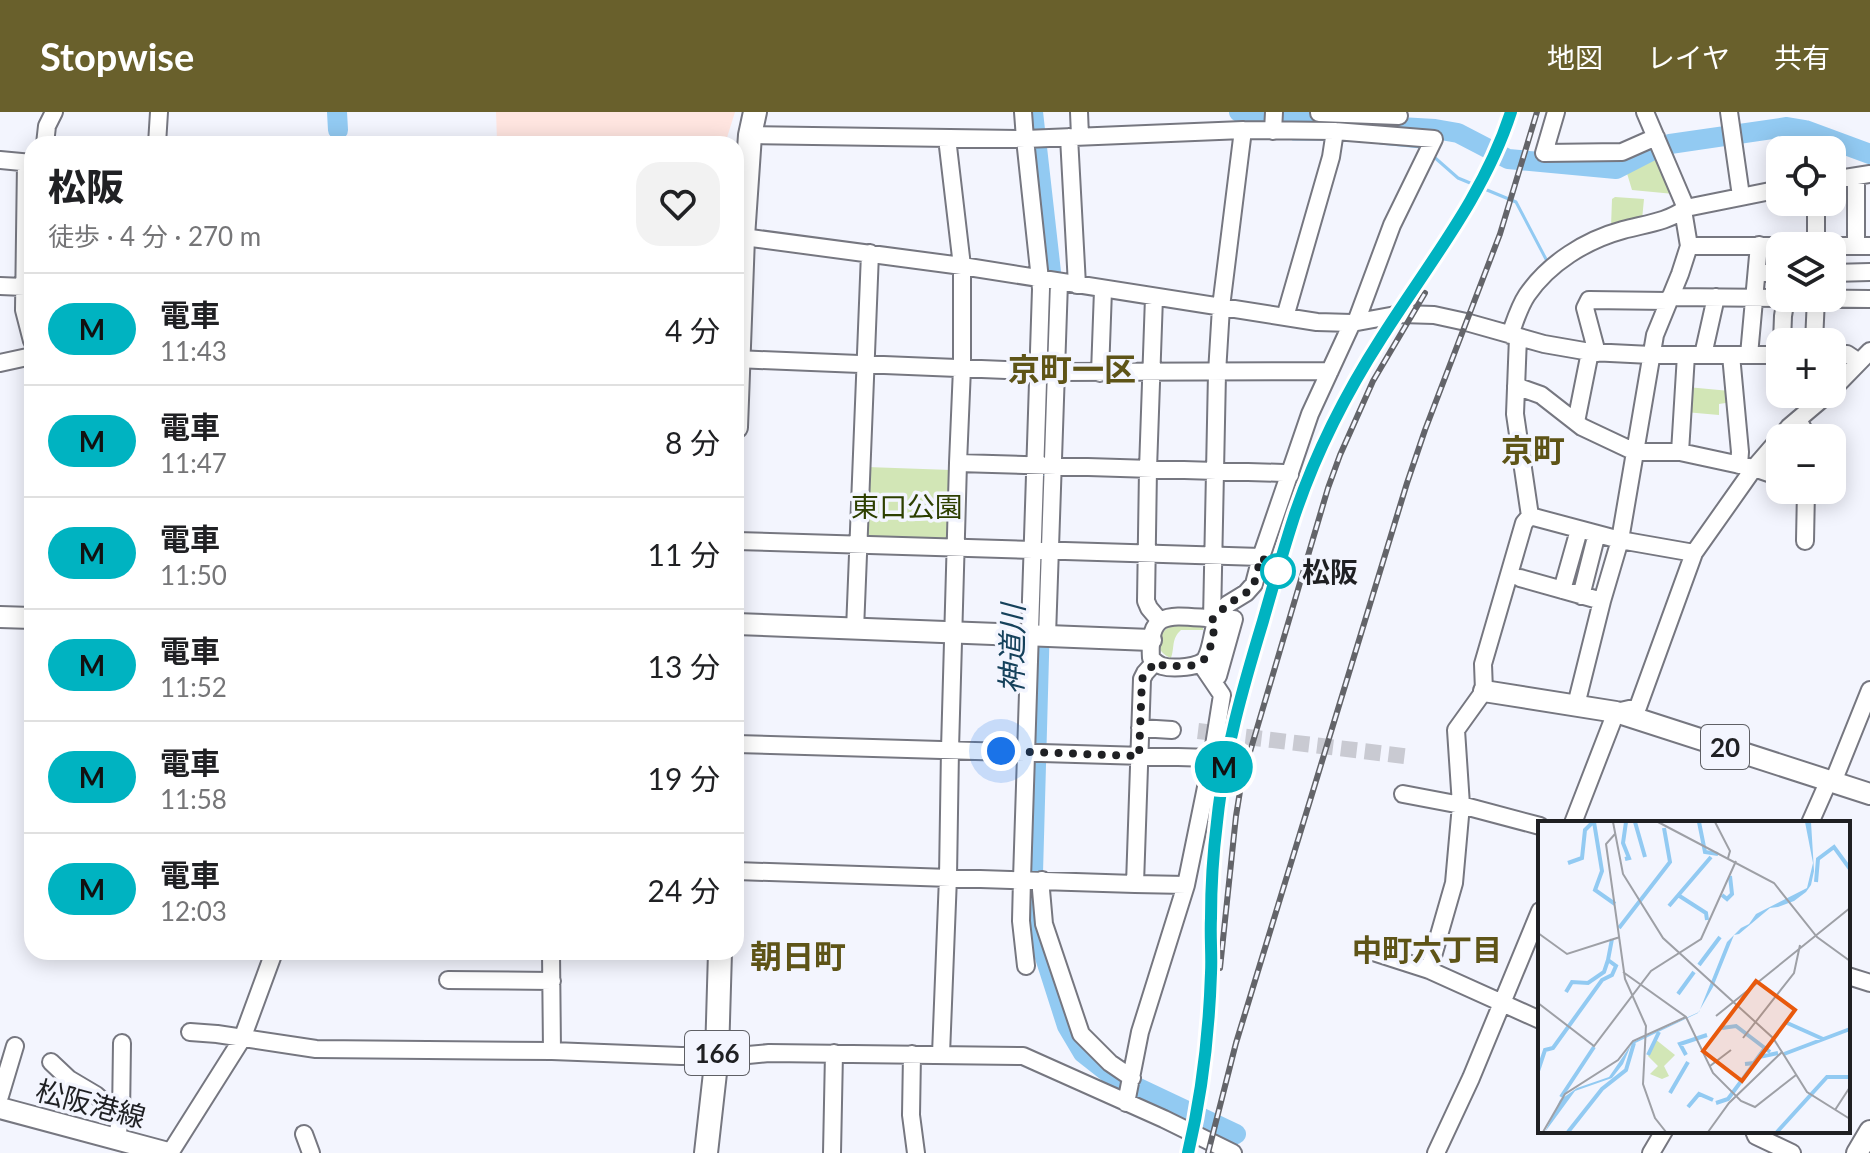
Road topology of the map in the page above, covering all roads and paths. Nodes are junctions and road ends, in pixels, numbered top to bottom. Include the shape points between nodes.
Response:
1 (55, 112) edge
2 (159, 112) edge
3 (755, 112) edge
4 (1023, 112) edge
5 (1079, 112) edge
6 (1274, 112) edge
7 (1556, 112) edge
8 (1645, 112) edge
9 (1399, 123) edge
10 (1325, 126) edge
11 (1731, 128) edge
12 (1273, 130) junction
13 (750, 135) junction
14 (1243, 135) junction
15 (46, 136) edge
16 (158, 136) edge
17 (947, 138) junction
18 (1031, 138) junction
19 (1072, 140) junction
20 (1659, 144) junction
21 (0, 160) edge
22 (24, 162) edge
23 (1870, 174) edge
24 (1846, 178) edge
25 (1856, 184) dead end
26 (744, 190) edge
27 (1766, 192) edge
28 (1741, 196) junction
29 (1685, 209) junction
30 (744, 237) edge
31 (1759, 245) junction
32 (1766, 245) edge
33 (1689, 246) junction
34 (1863, 246) edge
35 (870, 253) junction
36 (962, 266) junction
37 (1870, 272) edge
38 (1757, 273) junction
39 (1766, 273) edge
40 (1846, 273) edge
41 (1050, 280) junction
42 (1077, 285) junction
43 (0, 286) edge
44 (24, 287) joint
45 (1103, 290) junction
46 (1154, 297) junction
47 (1716, 297) junction
48 (1669, 299) junction
49 (1754, 299) junction
50 (1766, 299) edge
51 (1846, 299) edge
52 (1870, 299) edge
53 (1221, 307) junction
54 (24, 310) edge
55 (1285, 317) junction
56 (1354, 322) junction
57 (1514, 336) junction
58 (1594, 353) junction
59 (1651, 355) junction
60 (1694, 355) junction
61 (1731, 355) junction
62 (1749, 355) junction
63 (1766, 355) edge
64 (1864, 357) edge
65 (24, 358) edge
66 (744, 359) edge
67 (0, 363) edge
68 (866, 364) junction
69 (962, 368) junction
70 (1330, 371) junction
71 (1047, 372) junction
72 (1152, 372) junction
73 (1100, 373) junction
74 (1217, 373) junction
75 (1846, 376) edge
76 (1516, 386) junction
77 (1812, 408) edge
78 (1798, 420) junction
79 (1576, 422) junction
80 (1794, 424) edge
81 (1800, 424) edge
82 (1766, 450) edge
83 (1635, 452) junction
84 (1680, 452) junction
85 (958, 463) junction
86 (1034, 465) junction
87 (1053, 465) junction
88 (1747, 466) junction
89 (1148, 469) junction
90 (1216, 472) junction
91 (1766, 472) edge
92 (1290, 475) junction
93 (1806, 504) edge
94 (1530, 516) junction
95 (1577, 537) dead end
96 (1620, 540) junction
97 (744, 541) edge
98 (1595, 541) dead end
99 (1805, 541) dead end
100 (858, 545) junction
101 (955, 548) junction
102 (1033, 550) junction
103 (1051, 551) junction
104 (1146, 553) junction
105 (1694, 553) junction
106 (1213, 555) junction
107 (1261, 557) junction
108 (1520, 578) dead end
109 (1562, 590) junction
110 (1581, 596) junction
111 (1602, 601) junction
112 (0, 617) edge
113 (24, 618) edge
114 (1212, 620) junction
115 (1160, 621) junction
116 (744, 624) edge
117 (855, 630) junction
118 (954, 633) junction
119 (1038, 635) junction
120 (1151, 640) junction
121 (1155, 662) junction
122 (1201, 664) junction
123 (1870, 690) edge
124 (1484, 691) junction
125 (1576, 705) junction
126 (1616, 712) junction
127 (1140, 728) junction
128 (1172, 730) dead end
129 (744, 744) edge
130 (950, 749) junction
131 (1032, 752) junction
132 (1139, 756) junction
133 (1212, 758) junction
134 (1831, 781) junction
135 (1403, 794) dead end
136 (1870, 794) edge
137 (1461, 805) junction
138 (1574, 821) edge
139 (1811, 821) edge
140 (1538, 825) edge
141 (744, 871) edge
142 (948, 877) junction
143 (1032, 880) junction
144 (1135, 884) junction
145 (1186, 885) junction
146 (1538, 916) edge
147 (1373, 952) dead end
148 (271, 960) edge
149 (551, 960) edge
150 (720, 960) edge
151 (1026, 966) dead end
152 (1429, 970) junction
153 (1850, 977) edge
154 (448, 980) dead end
155 (552, 981) junction
156 (1870, 983) edge
157 (1502, 1002) junction
158 (1538, 1019) edge
159 (190, 1032) dead end
160 (242, 1039) junction
161 (122, 1043) dead end
162 (15, 1046) dead end
163 (552, 1051) junction
164 (834, 1053) junction
165 (912, 1054) junction
166 (941, 1054) junction
167 (717, 1055) junction
168 (51, 1062) dead end
169 (1132, 1078) junction
170 (1126, 1103) junction
171 (1, 1109) edge
172 (121, 1117) junction
173 (1870, 1131) edge
174 (1663, 1133) edge
175 (1755, 1133) edge
176 (304, 1134) dead end
177 (116, 1140) junction
178 (169, 1153) edge
179 (311, 1153) edge
180 (706, 1153) edge
181 (832, 1153) edge
182 (916, 1153) edge
183 (1233, 1153) edge
184 (1436, 1153) edge
185 (1651, 1153) edge
186 (1792, 1153) edge
187 (1857, 1153) edge

1 - 15 street
2 - 16 street
3 - 13 highway
4 - 18 street
5 - 19 street
6 - 12 street
7 - 20 street via 1544,153 1622,152
8 - 20 street
9 - 10 street
9 - 10 street
9 - 56 street via 1434,139 1392,225
10 - 12 street
10 - 55 street via 1331,157
11 - 28 street
12 - 14 street
13 - 17 street
13 - 26 highway
14 - 19 street
14 - 53 street
17 - 18 street
17 - 36 street
18 - 19 street
18 - 41 street
19 - 42 street
20 - 29 street
21 - 22 street
23 - 24 street
25 - 34 street
27 - 28 street
28 - 29 street
29 - 33 street
29 - 57 street via 1594,239 1552,269 1521,304
30 - 35 street
31 - 32 street
31 - 33 street
31 - 38 street
33 - 48 street
35 - 36 street
35 - 68 street
36 - 41 street
36 - 69 street
37 - 40 street
38 - 39 street
38 - 49 street
41 - 42 street
41 - 71 street
42 - 45 street
43 - 44 street
44 - 54 street
45 - 46 street
45 - 73 street
46 - 53 street
46 - 72 street
47 - 48 street
47 - 49 street
47 - 60 street
48 - 58 street via 1589,300 1585,308
48 - 59 street
49 - 50 street
49 - 62 street
51 - 52 street
53 - 55 street
53 - 74 street
55 - 56 street
56 - 57 street via 1434,315
56 - 70 street
57 - 58 street
57 - 76 street
58 - 59 street
58 - 79 street
59 - 60 street
59 - 83 street
60 - 61 street
60 - 84 street
61 - 62 street
61 - 88 street via 1740,452
62 - 63 street
64 - 75 street
65 - 67 street
66 - 68 street
68 - 69 street
68 - 100 street
69 - 71 street
69 - 85 street
70 - 74 street
70 - 92 street
71 - 73 street
71 - 86 street
71 - 87 street
72 - 73 street
72 - 74 street
72 - 89 street
74 - 90 street
76 - 79 street via 1541,395
76 - 94 street
77 - 78 street
78 - 80 street
78 - 81 street
79 - 83 street
82 - 88 street
83 - 84 street
83 - 96 street
84 - 88 street
85 - 86 street
85 - 101 street
86 - 87 street
86 - 102 street
87 - 89 street
87 - 103 street
88 - 91 street
88 - 105 street
89 - 90 street
89 - 104 street
90 - 92 street
90 - 106 street
92 - 107 street
93 - 99 street
94 - 96 street
94 - 124 street via 1483,664
95 - 109 street
96 - 105 street
96 - 111 street
97 - 100 street
98 - 110 street
100 - 101 street
100 - 117 street
101 - 102 street
101 - 118 street
102 - 103 street
102 - 119 street
103 - 104 street
103 - 119 street
104 - 106 street
104 - 115 street via 1146,601
105 - 126 street via 1638,707
106 - 107 street
106 - 114 street
107 - 114 street via 1254,584
108 - 109 street
109 - 110 street
110 - 111 street
111 - 125 street
112 - 113 main road
114 - 115 street
114 - 122 street via 1215,626
115 - 120 street
116 - 117 main road
117 - 118 main road
118 - 119 main road
118 - 130 street
119 - 120 main road
119 - 131 street
120 - 121 street
121 - 122 street
121 - 127 street via 1142,679
122 - 133 street via 1222,695
123 - 134 street
124 - 125 main road, 20
124 - 137 street via 1456,730
125 - 126 main road, 20
126 - 134 main road, 20
126 - 138 street
127 - 128 street
127 - 132 street
129 - 130 street
130 - 131 street
130 - 142 street
131 - 132 street
131 - 143 street
132 - 133 street
132 - 144 street
133 - 145 street
134 - 136 main road, 20
134 - 139 street
135 - 137 street
137 - 140 street
137 - 152 street via 1454,883
141 - 142 street
142 - 143 street
142 - 166 street
143 - 144 street
143 - 151 street via 1021,921
143 - 169 street via 1041,890 1044,924 1081,1034
144 - 145 street
145 - 169 street via 1140,1032
146 - 157 street
147 - 152 street
148 - 160 street
149 - 155 street
150 - 167 highway, 166
152 - 157 street
153 - 156 street
154 - 155 street
155 - 163 street
157 - 158 street
157 - 184 street
159 - 160 street
160 - 163 street via 316,1049
160 - 178 street
161 - 172 street
162 - 171 street
163 - 167 street
164 - 165 street
164 - 167 street
164 - 181 street
165 - 166 street
165 - 182 street
166 - 170 street via 1023,1056
167 - 180 highway, 166
168 - 172 street
169 - 170 street
170 - 183 street
171 - 177 main road, 松阪港線
172 - 177 street
173 - 187 main road
174 - 185 street
175 - 186 street
176 - 179 street
177 - 178 main road, 松阪港線

